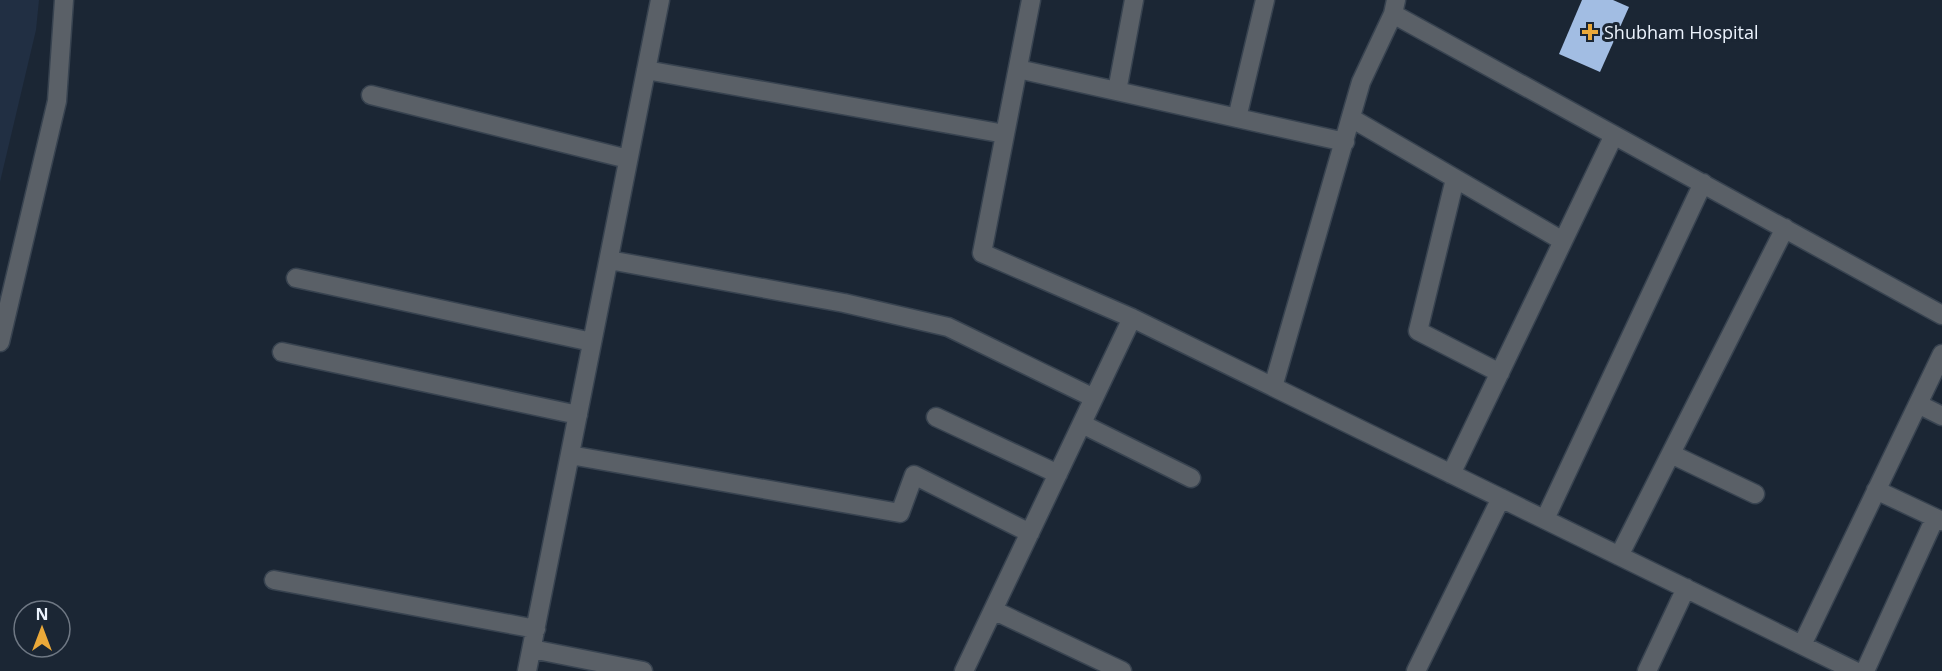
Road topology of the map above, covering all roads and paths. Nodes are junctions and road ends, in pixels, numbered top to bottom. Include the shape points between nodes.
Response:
1 (64, 0) edge
2 (660, 0) edge
3 (1032, 0) edge
4 (1134, 0) edge
5 (1265, 0) edge
6 (1395, 7) edge
7 (1018, 69) junction
8 (646, 70) junction
9 (1117, 91) junction
10 (371, 95) dead end
11 (1237, 118) junction
12 (1351, 118) junction
13 (1005, 134) junction
14 (1614, 135) junction
15 (1344, 142) junction
16 (628, 159) junction
17 (1455, 179) junction
18 (1703, 183) junction
19 (1785, 228) junction
20 (1563, 241) junction
21 (609, 260) junction
22 (296, 278) dead end
23 (1942, 315) edge
24 (1132, 318) junction
25 (0, 342) edge
26 (592, 342) junction
27 (282, 352) dead end
28 (1942, 354) edge
29 (1500, 373) junction
30 (1273, 387) junction
31 (1094, 398) junction
32 (1918, 404) junction
33 (578, 415) junction
34 (1942, 416) edge
35 (936, 417) dead end
36 (1082, 424) junction
37 (1671, 454) junction
38 (570, 455) junction
39 (1058, 474) junction
40 (1451, 474) junction
41 (1191, 478) dead end
42 (1876, 490) junction
43 (1755, 494) dead end
44 (1502, 498) junction
45 (1545, 519) junction
46 (1939, 519) edge
47 (1030, 533) junction
48 (1619, 556) junction
49 (274, 580) dead end
50 (1686, 588) junction
51 (993, 610) junction
52 (536, 629) junction
53 (1802, 645) junction
54 (532, 649) junction
55 (527, 671) edge
56 (643, 671) edge
57 (964, 671) edge
58 (1122, 671) edge
59 (1416, 671) edge
60 (1647, 671) edge
61 (1855, 671) edge
62 (1865, 671) edge

1 - 25 street via 57,101
2 - 8 street
3 - 7 street
4 - 9 street
5 - 11 street
6 - 12 street via 1362,82
6 - 14 street
7 - 9 street
7 - 13 street
8 - 13 street
8 - 16 street
9 - 11 street
10 - 16 street
11 - 15 street
12 - 15 street
12 - 17 street
13 - 24 street via 982,253
14 - 18 street
14 - 20 street
15 - 30 street
16 - 21 street
17 - 20 street
17 - 29 street via 1418,331
18 - 19 street
18 - 45 street
19 - 23 street
19 - 37 street
20 - 29 street
21 - 26 street
21 - 31 street via 844,303 948,327
22 - 26 street
24 - 30 street
24 - 31 street
26 - 33 street
27 - 33 street
28 - 32 street
29 - 40 street
30 - 40 street
31 - 36 street
32 - 34 street
32 - 42 street
33 - 38 street
35 - 39 street
36 - 39 street
36 - 41 street
37 - 43 street
37 - 48 street
38 - 47 street via 900,513 914,475
38 - 52 street
39 - 47 street
40 - 44 street
42 - 46 street
42 - 53 street
44 - 45 street
44 - 59 street
45 - 48 street
46 - 62 street
47 - 51 street
48 - 50 street
49 - 52 street
50 - 53 street
50 - 60 street
51 - 57 street
51 - 58 street
52 - 54 street
53 - 61 street
54 - 55 street
54 - 56 street

